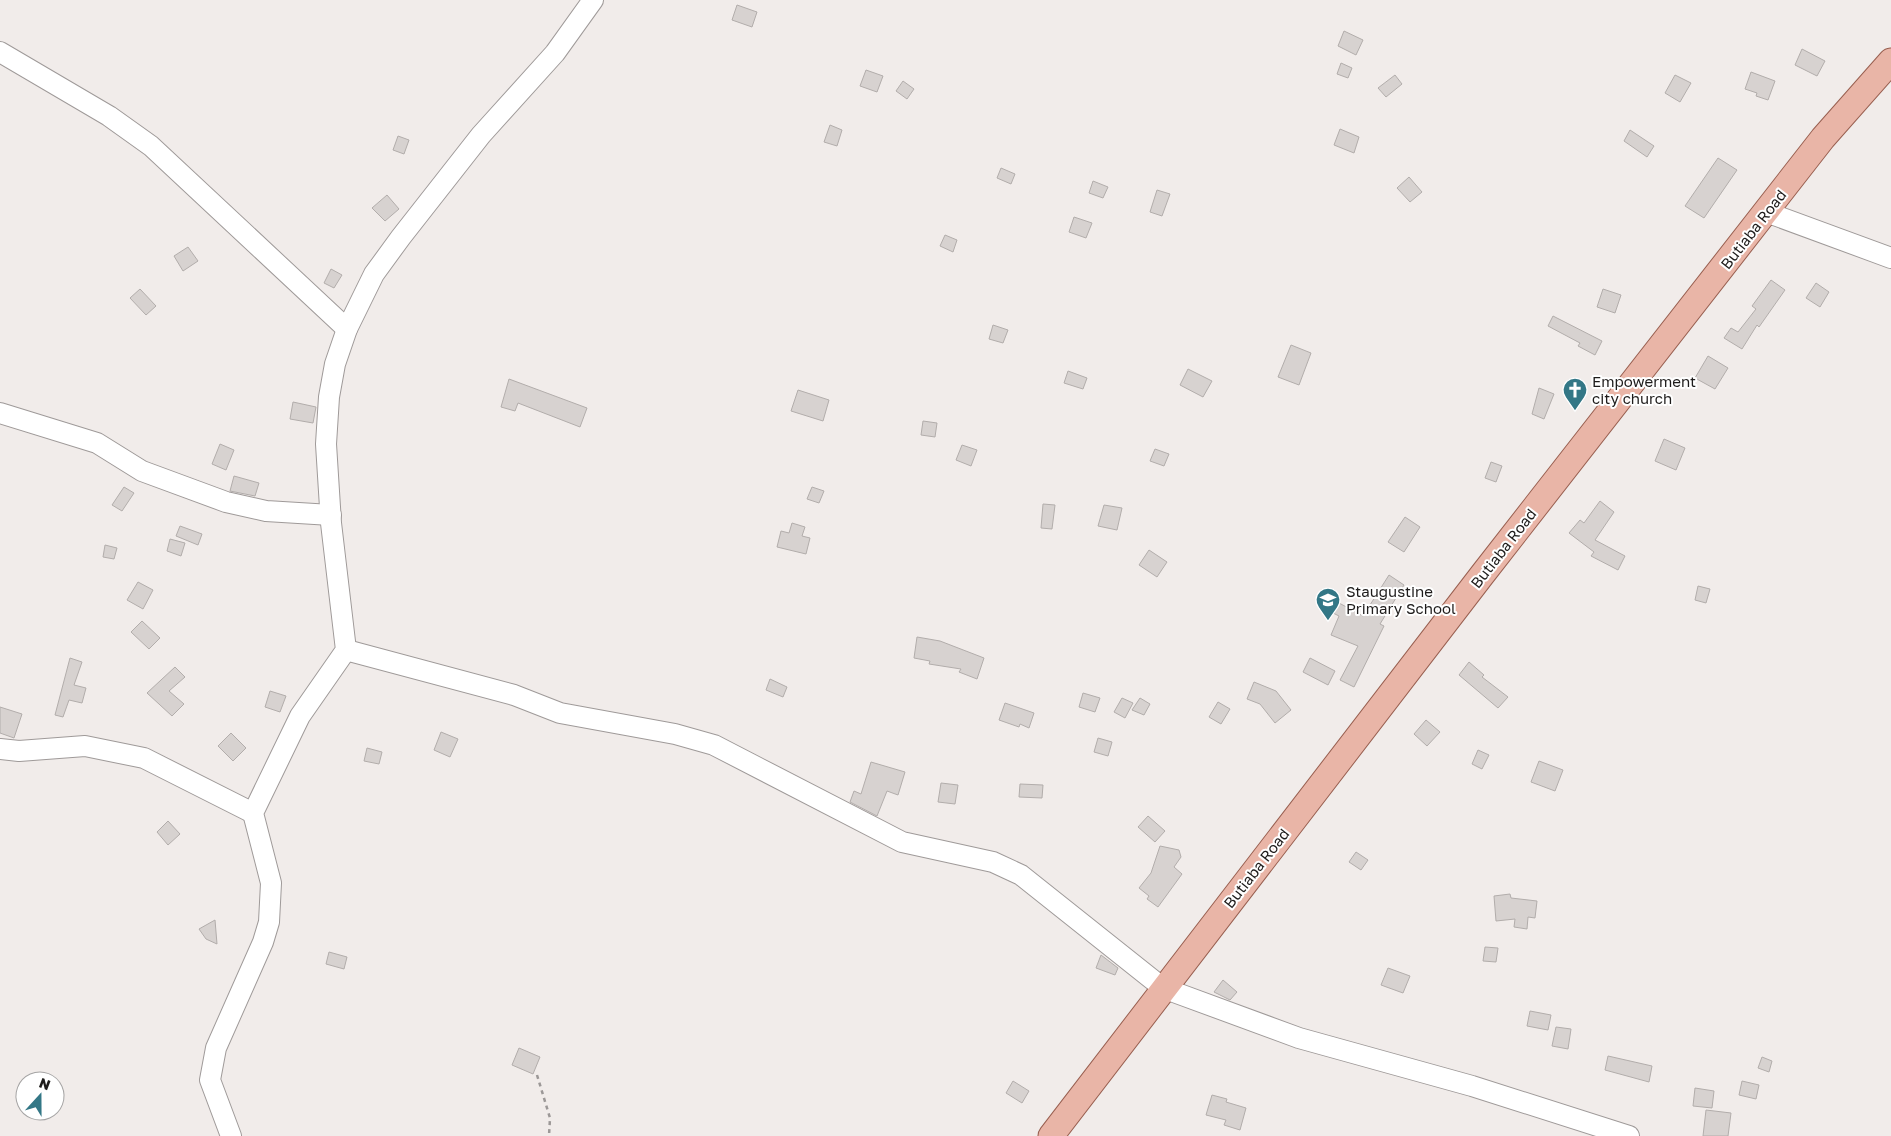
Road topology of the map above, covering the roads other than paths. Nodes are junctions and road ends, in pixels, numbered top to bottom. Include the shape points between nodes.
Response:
1 (593, 0) edge
2 (0, 52) edge
3 (1891, 61) edge
4 (1766, 212) junction
5 (1891, 258) edge
6 (346, 330) junction
7 (0, 413) edge
8 (332, 515) junction
9 (346, 650) junction
10 (0, 749) edge
11 (253, 813) junction
12 (1163, 988) junction
13 (231, 1136) edge
14 (1051, 1136) edge
15 (1629, 1136) edge

1 - 6 street via 555,53 481,135 396,244 374,274
2 - 6 street via 109,116 151,146
3 - 4 main road, Butiaba Road via 1823,138
4 - 5 street
4 - 12 main road, Butiaba Road
6 - 8 street via 329,397 326,444
7 - 8 street via 98,443 142,470 233,504 266,511
8 - 9 street
9 - 11 street via 300,716
9 - 12 street via 514,695 560,713 674,734 714,745 902,842 993,862 1021,875
10 - 11 street via 84,746 144,758
11 - 13 street via 271,883 269,922 216,1048 210,1080
12 - 14 main road, Butiaba Road
12 - 15 street via 1299,1038 1472,1086

